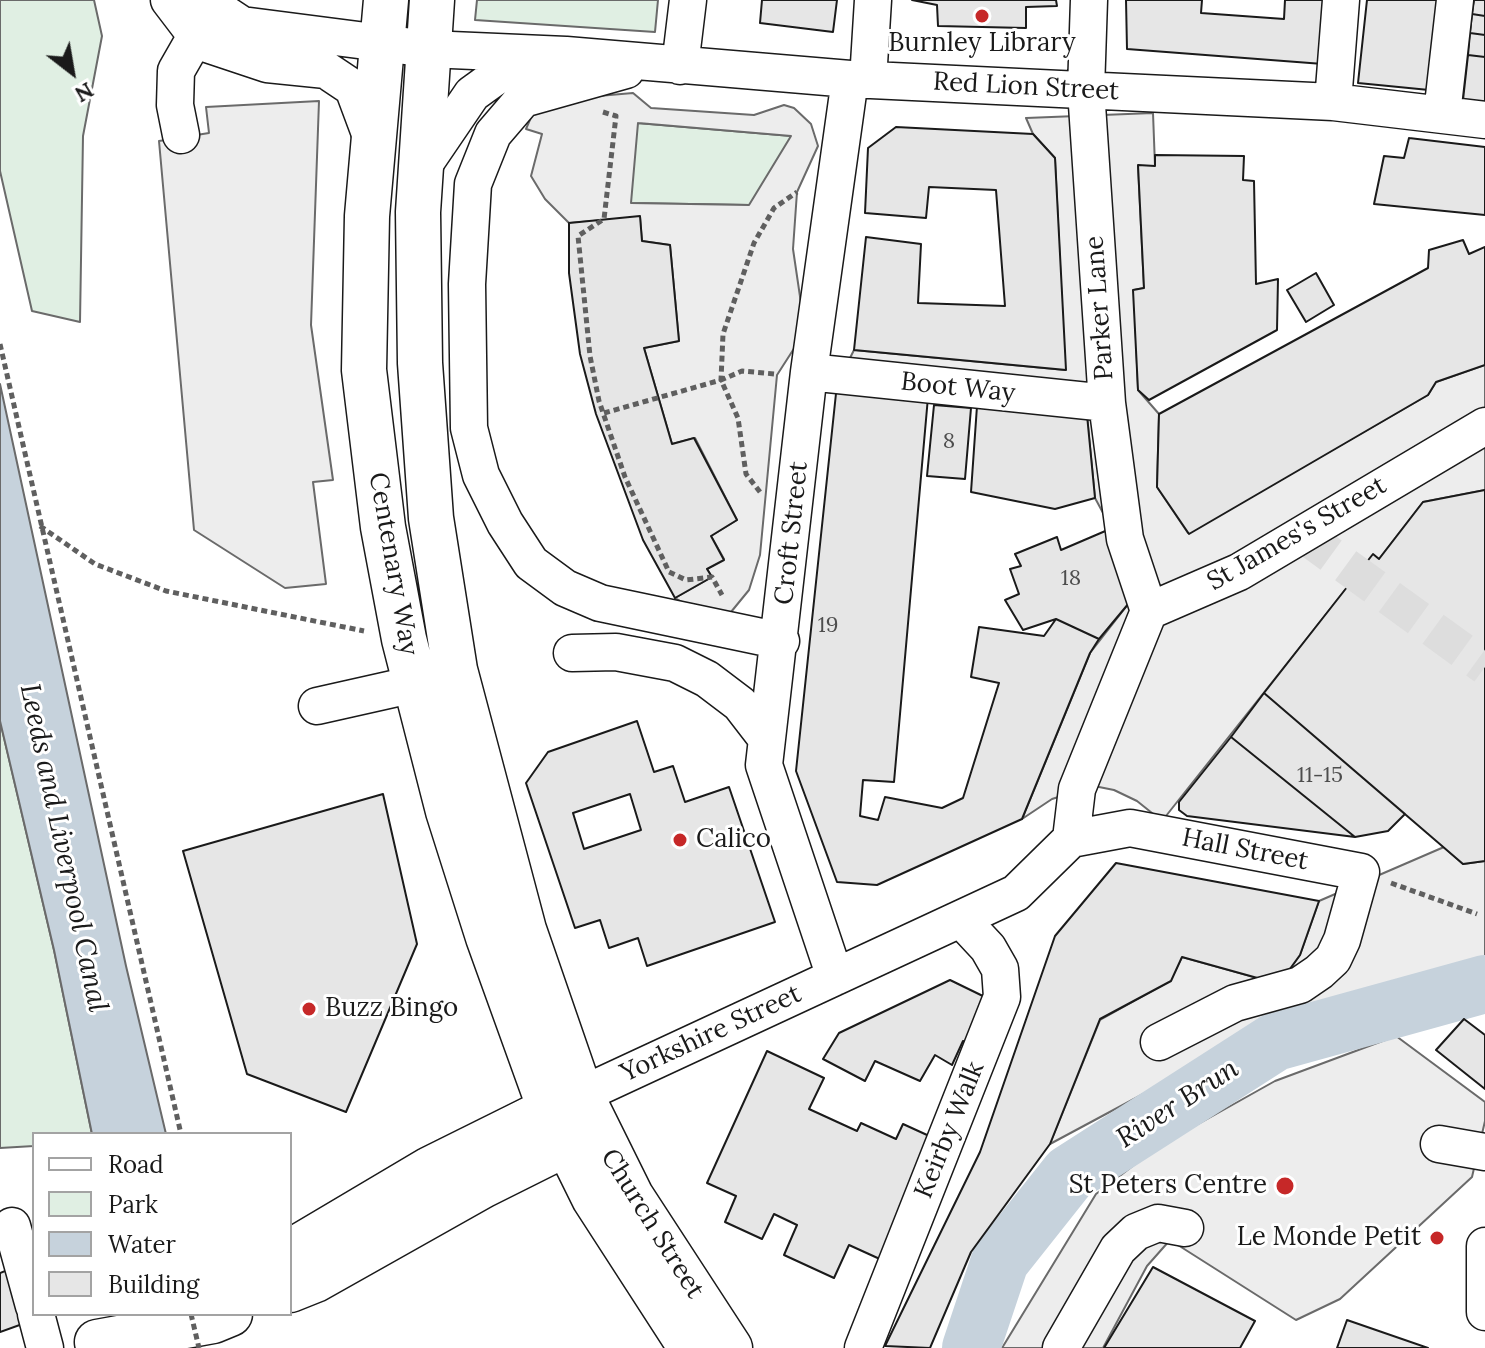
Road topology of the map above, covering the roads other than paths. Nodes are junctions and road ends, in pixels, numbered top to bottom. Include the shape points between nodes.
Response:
1 (169, 0) edge
2 (204, 0) edge
3 (386, 0) edge
4 (417, 0) edge
5 (432, 0) edge
6 (688, 0) edge
7 (873, 0) edge
8 (1089, 0) edge
9 (1341, 0) edge
10 (1455, 0) edge
11 (196, 36) junction
12 (382, 44) junction
13 (428, 49) junction
14 (667, 65) junction
15 (573, 68) junction
16 (326, 70) junction
17 (859, 80) junction
18 (1086, 90) junction
19 (425, 98) junction
20 (1333, 102) junction
21 (1442, 114) junction
22 (1485, 120) edge
23 (181, 135) dead end
24 (375, 148) junction
25 (423, 166) junction
26 (809, 372) junction
27 (1107, 403) junction
28 (1485, 426) edge
29 (1149, 611) junction
30 (781, 641) junction
31 (572, 653) dead end
32 (415, 684) junction
33 (317, 706) dead end
34 (767, 739) junction
35 (1071, 839) junction
36 (961, 919) junction
37 (835, 977) junction
38 (1159, 1042) dead end
39 (573, 1119) junction
40 (1439, 1144) dead end
41 (1485, 1152) edge
42 (12, 1226) dead end
43 (1185, 1228) dead end
44 (1485, 1246) edge
45 (292, 1251) edge
46 (292, 1289) edge
47 (32, 1299) edge
48 (1484, 1300) edge
49 (37, 1316) edge
50 (155, 1316) edge
51 (225, 1316) edge
52 (88, 1345) edge
53 (45, 1348) edge
54 (691, 1348) edge
55 (730, 1348) edge
56 (863, 1348) edge
57 (1061, 1348) edge

1 - 11 street
2 - 12 street, Red Lion Street via 242,25
3 - 12 main road, Centenary Way
4 - 12 street via 411,16
5 - 13 main road, Centenary Way
6 - 14 street
7 - 17 street, Croft Street
8 - 18 street, Parker Lane
9 - 20 street
10 - 21 street
11 - 16 street via 267,64
11 - 23 street via 176,71
12 - 13 street, Red Lion Street
12 - 16 street
12 - 19 street via 404,65
12 - 24 main road, Centenary Way
13 - 15 street, Red Lion Street
13 - 19 main road, Centenary Way
14 - 15 street, Red Lion Street
14 - 17 street, Red Lion Street
15 - 25 street, Red Lion Street via 508,68 472,94
15 - 30 street via 523,99 493,134 473,184 467,284 469,428 481,475 531,563 565,588 600,603
16 - 24 street via 353,88
17 - 18 street, Red Lion Street
17 - 26 street, Croft Street
18 - 20 street, Red Lion Street
18 - 27 street, Parker Lane
19 - 25 main road, Centenary Way
20 - 21 street, Red Lion Street
21 - 22 street, Red Lion Street
24 - 32 main road, Centenary Way via 367,216 364,370 383,527
25 - 39 main road, Centenary Way via 418,212 420,363 431,518 455,670
26 - 27 street, Boot Way
26 - 30 street, Croft Street
27 - 29 street, Parker Lane via 1125,539
28 - 29 street, St James's Street via 1239,572
29 - 35 street via 1077,789
30 - 34 street, Croft Street
31 - 34 street via 616,652 675,663 740,704
32 - 33 street
32 - 39 main road, Centenary Way via 452,825
34 - 37 street, Croft Street via 764,765
35 - 36 street, Yorkshire Street via 1016,893
35 - 38 street, Hall Street via 1130,828 1361,872 1342,940 1319,972 1300,985 1235,1003
36 - 37 street, Yorkshire Street
36 - 56 street, Keirby Walk via 1000,969 1002,997
37 - 39 street, Yorkshire Street
39 - 45 main road, Yorkshire Street via 430,1169
39 - 46 main road, Yorkshire Street via 398,1231
39 - 54 main road, Church Street via 594,1198
39 - 55 main road, Church Street
40 - 41 street
42 - 47 street
43 - 57 street via 1158,1223 1136,1232 1118,1249
44 - 48 street
49 - 53 street
50 - 52 main road
51 - 52 main road

